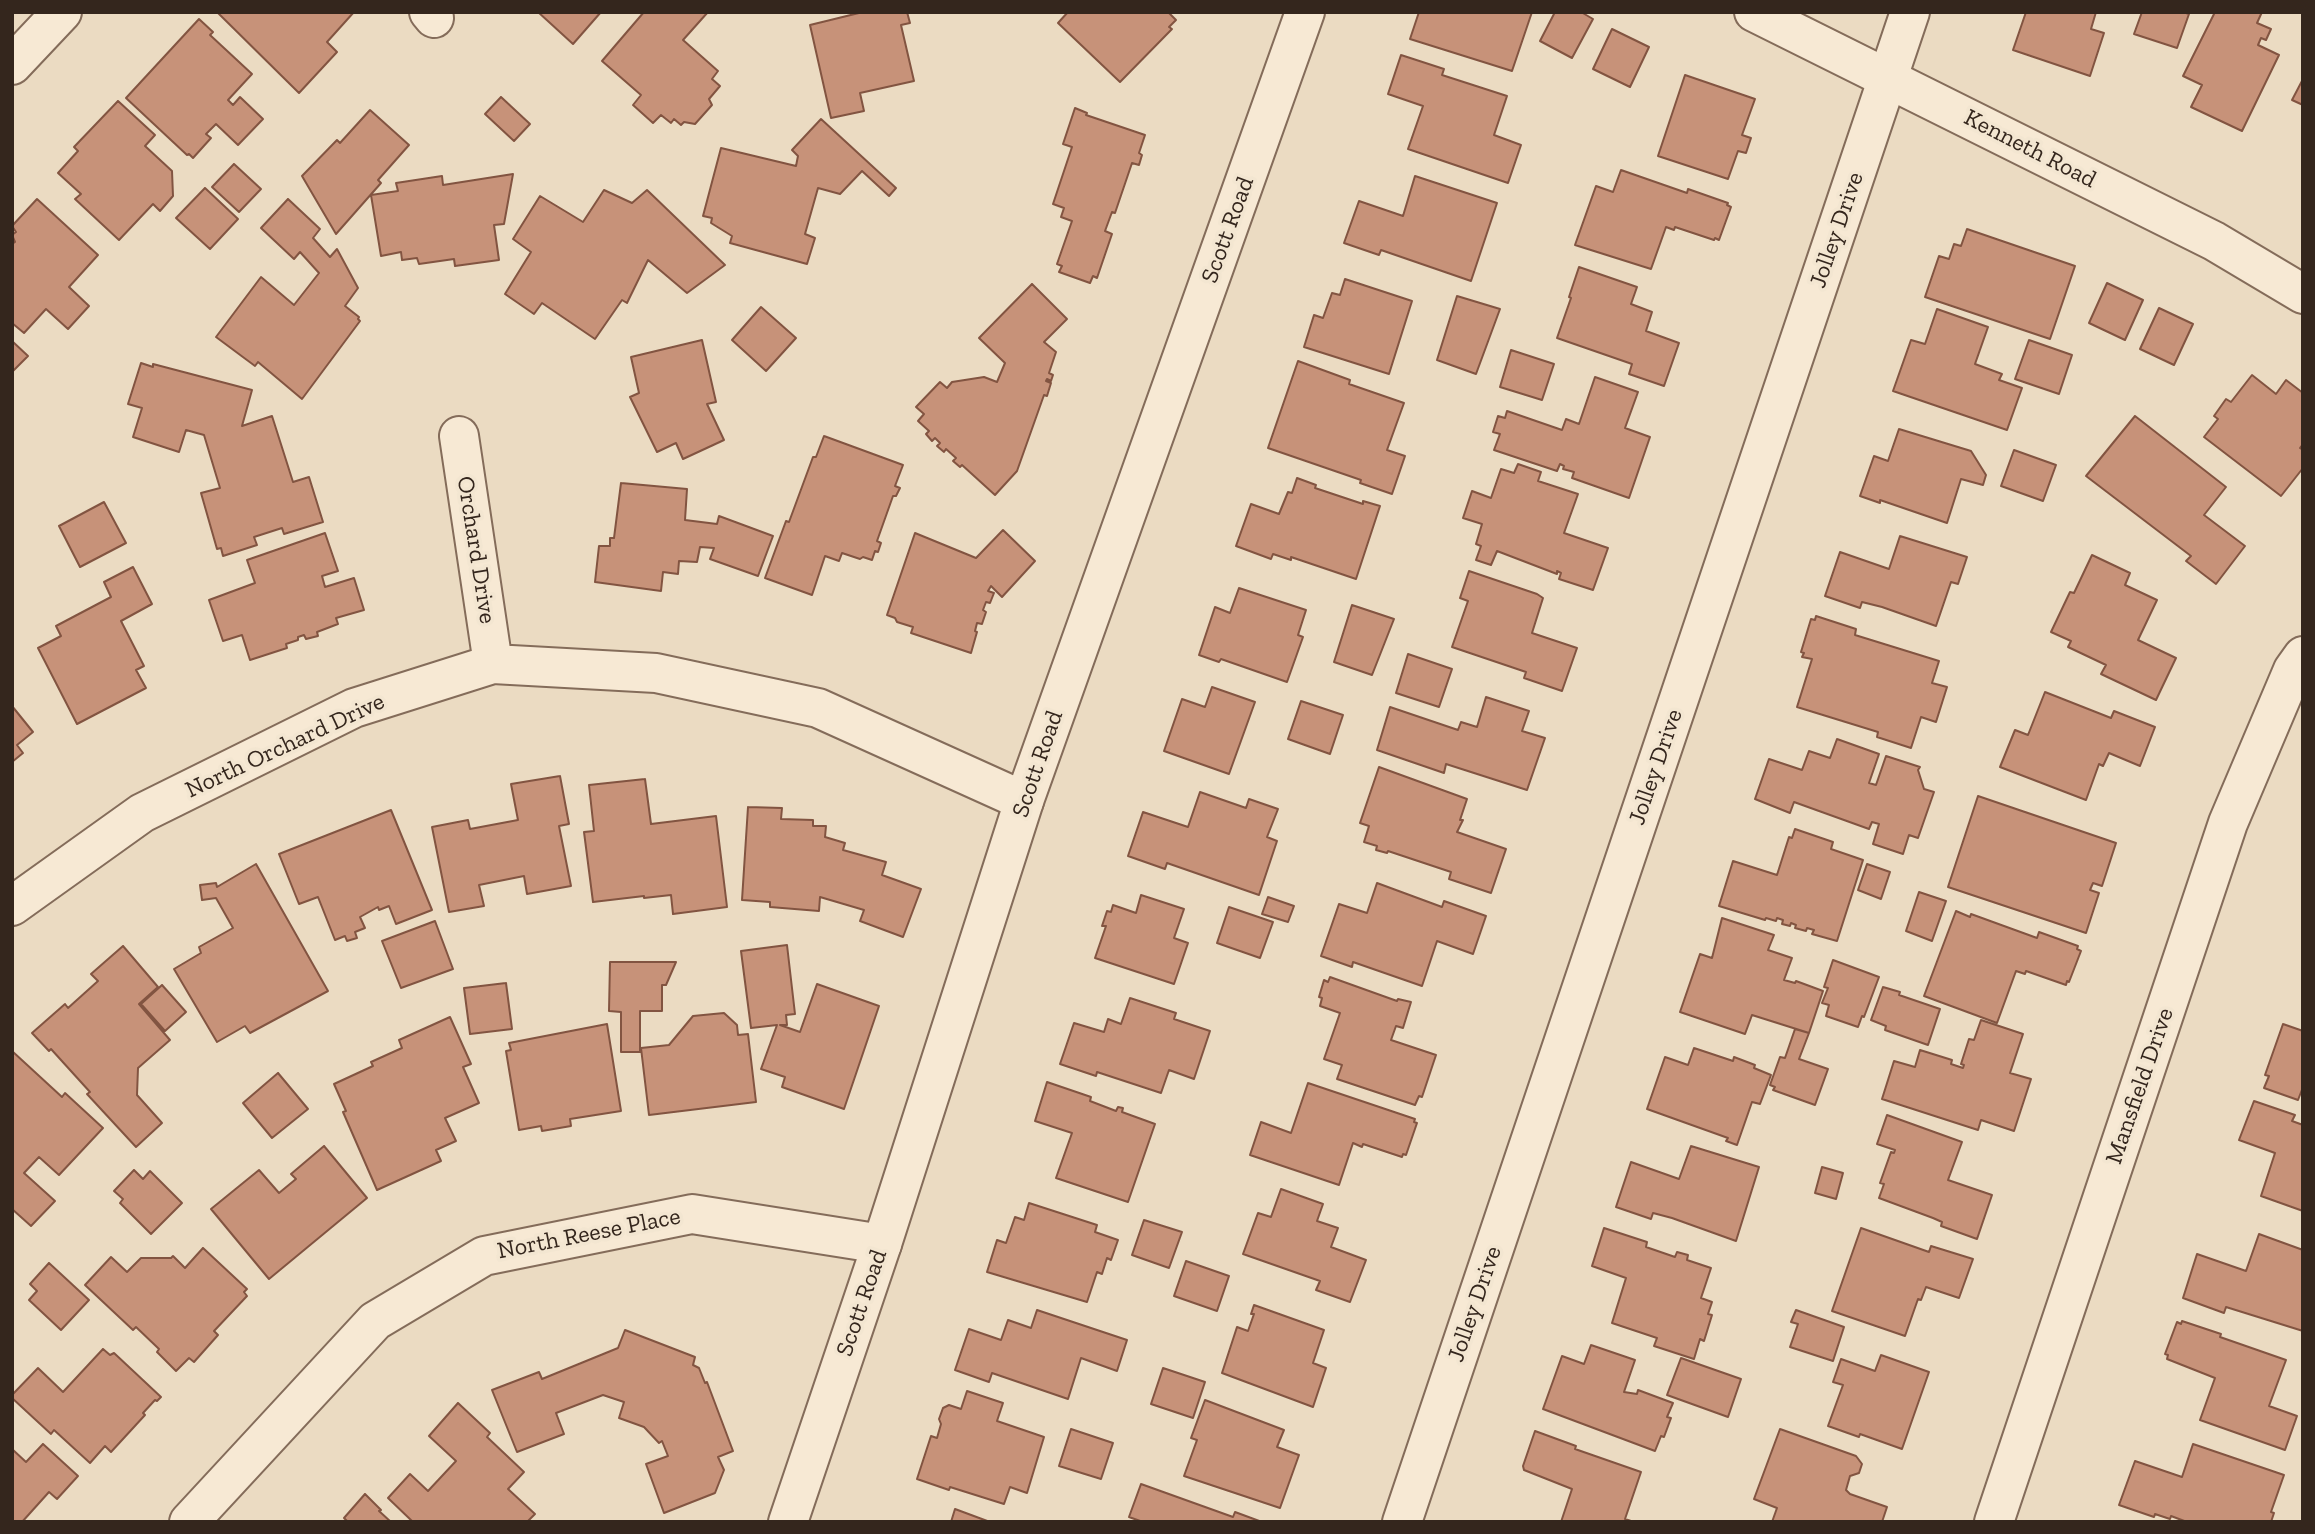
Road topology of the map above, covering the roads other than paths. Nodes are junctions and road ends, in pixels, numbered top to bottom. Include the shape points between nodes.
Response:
1 (62, 12) edge
2 (1306, 12) edge
3 (1754, 12) edge
4 (1910, 12) edge
5 (12, 65) edge
6 (1888, 78) junction
7 (2303, 294) edge
8 (459, 436) dead end
9 (2303, 656) edge
10 (493, 664) junction
11 (1024, 801) junction
12 (12, 906) edge
13 (882, 1244) junction
14 (189, 1522) edge
15 (788, 1522) edge
16 (1402, 1522) edge
17 (1994, 1522) edge

1 - 5 street
2 - 11 street, Scott Road
3 - 6 street, Kenneth Road
4 - 6 street, Jolley Drive
6 - 7 street, Kenneth Road via 2214,241
6 - 16 street, Jolley Drive
8 - 10 street, Orchard Drive
9 - 17 street, Mansfield Drive via 2228,824
10 - 11 street, North Orchard Drive via 656,673 818,708
10 - 12 street, North Orchard Drive via 354,708 142,813
11 - 13 street, Scott Road
13 - 14 street, North Reese Place via 692,1214 484,1256 375,1321
13 - 15 street, Scott Road

